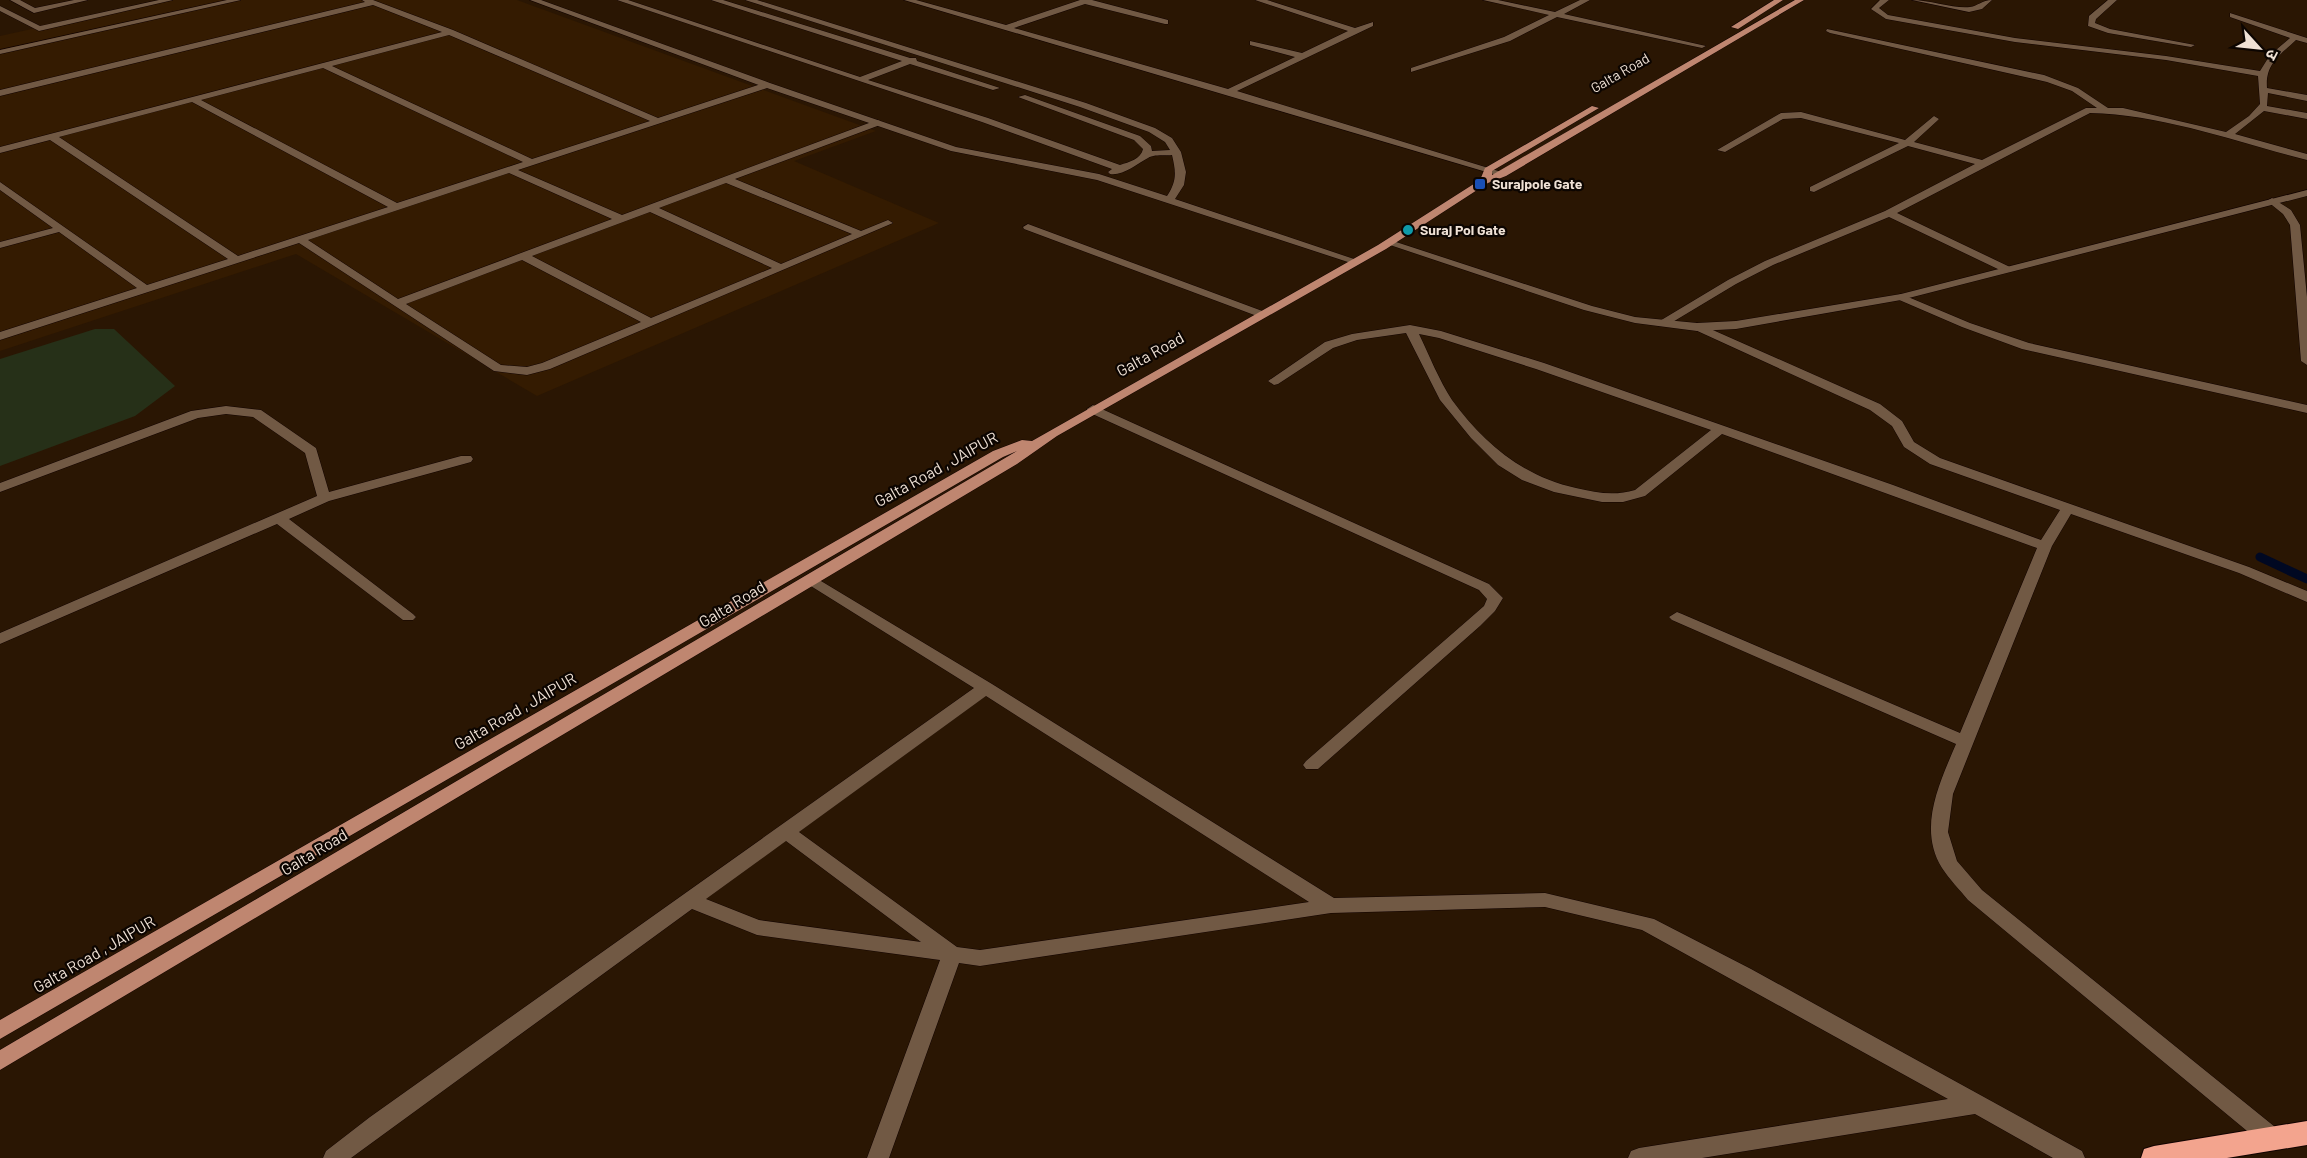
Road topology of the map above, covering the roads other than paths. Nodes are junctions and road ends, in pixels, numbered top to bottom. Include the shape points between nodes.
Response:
1 (14, 0) edge
2 (84, 0) edge
3 (169, 0) edge
4 (237, 0) edge
5 (534, 0) edge
6 (621, 0) edge
7 (653, 0) edge
8 (715, 0) edge
9 (749, 0) edge
10 (908, 0) edge
11 (1259, 0) edge
12 (1487, 0) edge
13 (1586, 0) edge
14 (1779, 0) edge
15 (1800, 0) edge
16 (1885, 0) edge
17 (1916, 0) edge
18 (1988, 0) edge
19 (2113, 0) edge
20 (369, 1) edge
21 (1086, 1) edge
22 (636, 5) junction
23 (0, 8) edge
24 (2233, 15) dead end
25 (797, 16) junction
26 (1558, 16) junction
27 (782, 20) junction
28 (1165, 22) dead end
29 (1370, 24) dead end
30 (1006, 28) junction
31 (1355, 31) junction
32 (450, 32) junction
33 (1830, 32) dead end
34 (2294, 38) junction
35 (2307, 41) edge
36 (1253, 43) dead end
37 (2191, 45) dead end
38 (1702, 46) junction
39 (0, 52) edge
40 (1302, 56) junction
41 (918, 58) junction
42 (324, 65) junction
43 (1414, 70) dead end
44 (2262, 74) junction
45 (860, 80) junction
46 (767, 85) junction
47 (1000, 90) dead end
48 (2263, 90) junction
49 (1228, 92) junction
50 (0, 93) edge
51 (1011, 93) dead end
52 (2307, 98) edge
53 (193, 99) junction
54 (1076, 108) junction
55 (2262, 108) junction
56 (2105, 110) junction
57 (2307, 116) edge
58 (1934, 119) dead end
59 (658, 121) junction
60 (877, 123) junction
61 (2229, 135) junction
62 (51, 136) junction
63 (1907, 143) junction
64 (0, 150) edge
65 (1722, 150) dead end
66 (1172, 153) junction
67 (1151, 154) junction
68 (2307, 157) edge
69 (532, 163) junction
70 (1983, 163) junction
71 (1121, 169) junction
72 (510, 170) junction
73 (1486, 176) junction
74 (1099, 177) junction
75 (728, 180) junction
76 (0, 185) edge
77 (1814, 189) dead end
78 (2307, 193) edge
79 (1169, 200) junction
80 (2272, 201) junction
81 (396, 207) junction
82 (652, 209) junction
83 (1889, 213) junction
84 (622, 219) junction
85 (888, 223) dead end
86 (1028, 227) dead end
87 (60, 229) junction
88 (860, 234) junction
89 (1389, 243) junction
90 (284, 244) junction
91 (0, 245) edge
92 (525, 257) junction
93 (237, 260) junction
94 (1355, 261) junction
95 (781, 268) junction
96 (2007, 269) junction
97 (145, 289) junction
98 (1901, 297) junction
99 (397, 303) junction
100 (1261, 314) junction
101 (650, 322) junction
102 (1662, 324) junction
103 (1697, 327) junction
104 (1410, 330) junction
105 (0, 336) edge
106 (2307, 361) edge
107 (1274, 381) dead end
108 (1093, 409) junction
109 (2307, 409) edge
110 (1719, 430) junction
111 (1052, 433) junction
112 (466, 459) dead end
113 (0, 488) edge
114 (324, 498) junction
115 (2068, 507) junction
116 (279, 518) junction
117 (2045, 546) junction
118 (811, 580) junction
119 (2307, 597) edge
120 (408, 617) dead end
121 (1677, 617) dead end
122 (0, 639) edge
123 (986, 688) junction
124 (1964, 741) junction
125 (1312, 765) dead end
126 (786, 832) junction
127 (690, 900) junction
128 (1331, 906) junction
129 (952, 954) junction
130 (0, 1030) edge
131 (0, 1061) edge
132 (1977, 1104) junction
133 (2307, 1133) edge
134 (2272, 1138) junction
135 (334, 1158) edge
136 (878, 1158) edge
137 (1639, 1158) edge
138 (2074, 1158) edge
139 (2154, 1158) edge

1 - 2 street via 34,11
3 - 23 street via 39,29
4 - 39 street
5 - 46 street
6 - 22 street
7 - 22 street
8 - 27 street
9 - 25 street
10 - 30 street
11 - 31 street
12 - 26 street
13 - 26 street
14 - 38 main road, Galta Road
15 - 73 main road, Galta Road via 1503,174
16 - 44 street via 1875,9 1886,17 2015,40
17 - 18 street via 1969,10
19 - 37 street via 2092,18 2091,24 2108,31
20 - 32 street
20 - 50 street
21 - 28 street
21 - 30 street
22 - 45 street
24 - 34 street
25 - 27 street
25 - 41 street
26 - 38 street
26 - 43 street via 1507,39
27 - 41 street
29 - 31 street
30 - 49 street
31 - 40 street
32 - 42 street
32 - 59 street
33 - 56 street via 2041,77 2087,94
34 - 35 street
34 - 44 street via 2272,57
36 - 40 street
38 - 73 main road, Galta Road
40 - 49 street
41 - 45 street
41 - 47 street
41 - 54 street
42 - 53 street
42 - 69 street
44 - 48 street
45 - 71 street
46 - 59 street
46 - 60 street
48 - 52 street
48 - 55 street
49 - 73 street
51 - 54 street
53 - 62 street
53 - 81 street
54 - 66 street via 1152,130 1169,140
54 - 67 street via 1137,138
55 - 57 street
55 - 61 street
56 - 61 street
56 - 70 street via 2089,110
58 - 63 street
59 - 69 street
60 - 74 street via 954,149
60 - 75 street
61 - 68 street
62 - 64 street
62 - 93 street
63 - 65 street via 1789,115
63 - 70 street
63 - 77 street
66 - 67 street
66 - 79 street via 1181,172 1179,185
67 - 71 street
69 - 72 street
70 - 83 street
71 - 74 street
72 - 81 street
72 - 84 street
73 - 89 main road, Galta Road
74 - 79 street
75 - 82 street
75 - 88 street
76 - 87 street
78 - 80 street
79 - 94 street
80 - 96 street
80 - 106 street via 2288,212 2295,225
81 - 90 street
82 - 84 street
82 - 95 street
83 - 96 street
83 - 102 street via 1769,263
84 - 92 street
85 - 88 street
86 - 100 street
87 - 91 street
87 - 97 street
88 - 95 street
89 - 94 main road, Galta Road
89 - 102 street via 1587,308
90 - 93 street
90 - 99 street via 300,239
92 - 99 street
92 - 101 street
93 - 97 street
94 - 100 main road, Galta Road
95 - 101 street
96 - 98 street
97 - 105 street
98 - 103 street via 1736,325
98 - 109 street via 2026,346
99 - 101 street via 498,368 512,371 546,366
100 - 108 main road, Galta Road
102 - 103 street
103 - 115 street via 1875,407 1898,424 1918,453
104 - 107 street via 1329,345
104 - 110 street via 1485,348
104 - 110 street via 1446,400 1476,435 1503,462 1527,477 1559,489 1602,498 1640,494
108 - 111 main road, Galta Road
108 - 125 street via 1484,587 1495,598 1474,623
110 - 117 street
111 - 118 main road, Galta Road via 1012,461
111 - 130 main road, Galta Road , JAIPUR via 998,454
112 - 114 street
113 - 114 street via 196,414 226,410 256,413 311,451
114 - 116 street
115 - 117 street
115 - 119 street via 2244,570
116 - 120 street
116 - 122 street
117 - 124 street
118 - 123 street
118 - 131 main road, Galta Road
121 - 124 street
123 - 126 street
123 - 128 street
124 - 134 street via 1944,794 1939,832 1949,864 1975,895
126 - 127 street
126 - 129 street
127 - 129 street via 757,927
127 - 135 street
128 - 129 street via 980,958
128 - 132 street via 1545,900 1647,924
129 - 136 street
132 - 137 street
132 - 138 street
133 - 134 highway
134 - 139 highway

